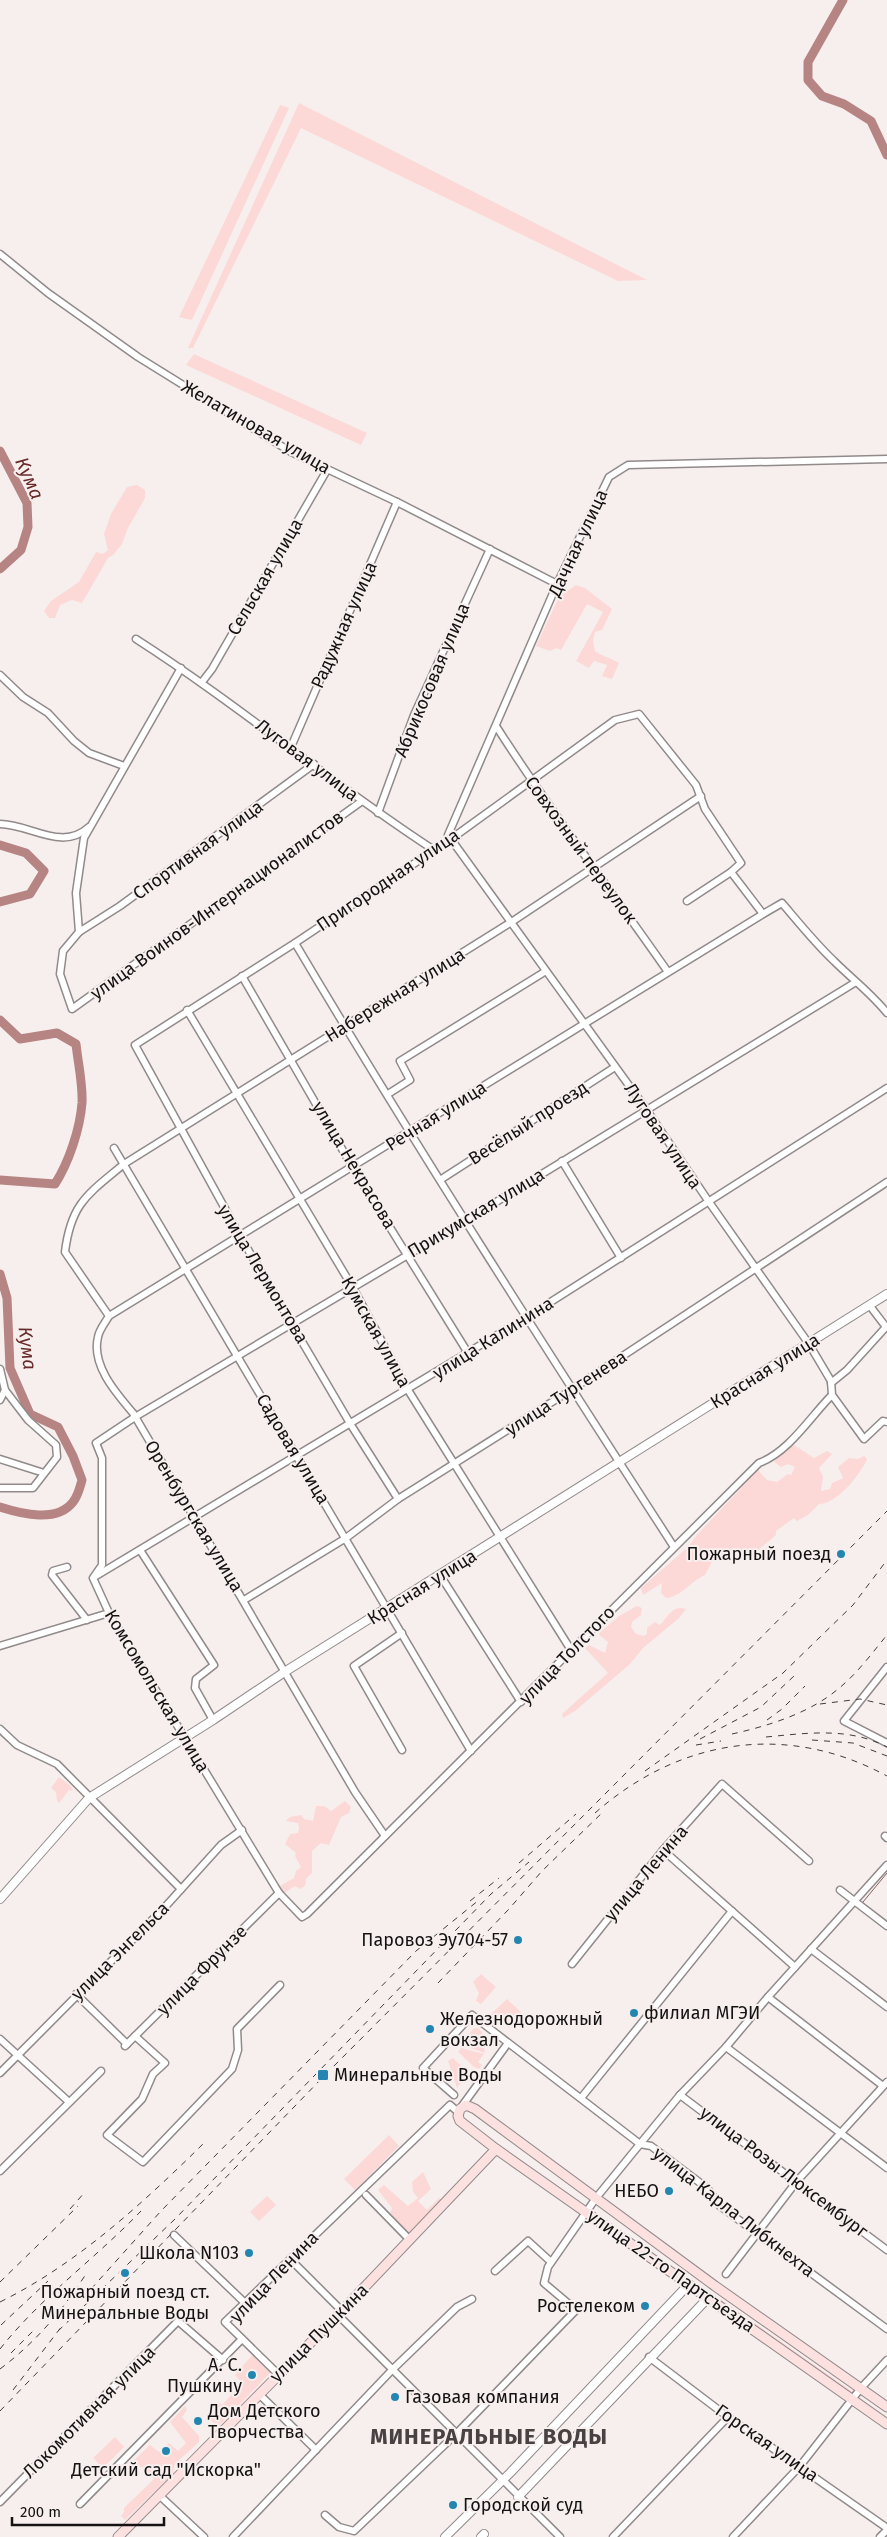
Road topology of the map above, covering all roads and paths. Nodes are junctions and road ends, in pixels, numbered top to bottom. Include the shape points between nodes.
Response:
1 (0, 254) edge
2 (887, 459) edge
3 (327, 470) junction
4 (397, 502) junction
5 (490, 549) junction
6 (557, 584) junction
7 (136, 639) dead end
8 (181, 668) junction
9 (0, 675) edge
10 (202, 682) junction
11 (496, 726) junction
12 (291, 747) junction
13 (314, 764) junction
14 (124, 766) junction
15 (530, 780) junction
16 (702, 796) junction
17 (362, 801) junction
18 (378, 813) junction
19 (0, 824) edge
20 (89, 827) junction
21 (451, 839) junction
22 (434, 850) junction
23 (596, 868) junction
24 (731, 872) junction
25 (687, 902) dead end
26 (763, 914) junction
27 (513, 921) junction
28 (79, 932) junction
29 (295, 943) junction
30 (546, 971) junction
31 (668, 972) junction
32 (242, 976) junction
33 (856, 982) junction
34 (187, 1010) junction
35 (887, 1012) edge
36 (584, 1024) junction
37 (344, 1027) junction
38 (135, 1045) joint
39 (291, 1060) junction
40 (615, 1067) junction
41 (887, 1088) edge
42 (388, 1094) junction
43 (236, 1096) junction
44 (646, 1109) junction
45 (180, 1130) junction
46 (409, 1132) junction
47 (114, 1148) dead end
48 (562, 1161) junction
49 (124, 1164) junction
50 (353, 1168) junction
51 (440, 1180) junction
52 (887, 1182) edge
53 (298, 1200) junction
54 (709, 1202) junction
55 (465, 1221) junction
56 (240, 1236) junction
57 (408, 1254) junction
58 (621, 1258) junction
59 (186, 1268) junction
60 (758, 1269) junction
61 (353, 1288) junction
62 (887, 1294) edge
63 (870, 1306) junction
64 (109, 1316) junction
65 (527, 1317) junction
66 (293, 1323) junction
67 (810, 1344) junction
68 (468, 1353) junction
69 (238, 1356) junction
70 (0, 1369) edge
71 (831, 1383) junction
72 (5, 1390) junction
73 (408, 1390) junction
74 (571, 1390) junction
75 (832, 1395) junction
76 (0, 1400) edge
77 (135, 1416) junction
78 (887, 1422) edge
79 (351, 1425) junction
80 (297, 1456) junction
81 (0, 1459) edge
82 (620, 1462) junction
83 (454, 1465) junction
84 (44, 1473) junction
85 (0, 1488) edge
86 (398, 1500) junction
87 (194, 1517) junction
88 (346, 1538) junction
89 (500, 1538) junction
90 (674, 1546) junction
91 (140, 1550) junction
92 (67, 1567) dead end
93 (440, 1575) junction
94 (93, 1578) junction
95 (244, 1600) junction
96 (387, 1609) junction
97 (109, 1613) junction
98 (87, 1620) junction
99 (402, 1634) junction
100 (0, 1646) edge
101 (571, 1650) junction
102 (887, 1667) edge
103 (286, 1671) junction
104 (521, 1702) junction
105 (213, 1720) junction
106 (0, 1729) edge
107 (185, 1738) junction
108 (887, 1742) edge
109 (402, 1750) dead end
110 (471, 1751) junction
111 (89, 1798) junction
112 (242, 1830) junction
113 (385, 1836) junction
114 (663, 1850) junction
115 (809, 1861) dead end
116 (887, 1865) edge
117 (182, 1889) junction
118 (840, 1890) dead end
119 (279, 1893) junction
120 (0, 1898) edge
121 (854, 1902) junction
122 (732, 1911) junction
123 (302, 1917) joint
124 (887, 1926) edge
125 (811, 1949) junction
126 (572, 1964) dead end
127 (795, 1967) junction
128 (280, 1985) dead end
129 (76, 1994) junction
130 (768, 1997) junction
131 (887, 2008) edge
132 (135, 2036) junction
133 (0, 2039) edge
134 (508, 2043) junction
135 (726, 2047) junction
136 (18, 2055) junction
137 (101, 2071) dead end
138 (0, 2073) edge
139 (885, 2084) edge
140 (454, 2095) dead end
141 (680, 2096) junction
142 (581, 2098) junction
143 (69, 2102) junction
144 (460, 2109) junction
145 (840, 2133) junction
146 (640, 2144) junction
147 (496, 2149) junction
148 (887, 2168) edge
149 (0, 2171) edge
150 (797, 2181) junction
151 (366, 2195) dead end
152 (596, 2198) junction
153 (586, 2211) junction
154 (758, 2233) junction
155 (174, 2235) dead end
156 (410, 2240) junction
157 (887, 2250) edge
158 (290, 2258) junction
159 (551, 2262) junction
160 (495, 2271) dead end
161 (726, 2274) dead end
162 (689, 2284) junction
163 (708, 2298) junction
164 (472, 2299) dead end
165 (245, 2303) junction
166 (340, 2313) junction
167 (887, 2329) edge
168 (242, 2339) junction
169 (649, 2357) junction
170 (223, 2360) junction
171 (887, 2360) edge
172 (392, 2370) junction
173 (278, 2374) junction
174 (861, 2388) junction
175 (259, 2394) junction
176 (853, 2400) junction
177 (887, 2407) edge
178 (728, 2417) junction
179 (887, 2424) edge
180 (456, 2433) junction
181 (316, 2450) junction
182 (800, 2466) junction
183 (502, 2480) junction
184 (159, 2495) junction
185 (518, 2497) junction
186 (0, 2502) edge
187 (80, 2504) dead end
188 (325, 2515) dead end
189 (887, 2529) edge
190 (118, 2537) edge
191 (204, 2537) edge
192 (233, 2537) edge
193 (445, 2537) edge
194 (560, 2537) edge
195 (613, 2537) edge
196 (733, 2537) edge
197 (880, 2537) edge

1 - 3 street, Желатиновая улица via 48,294 138,357 291,452
2 - 6 street, Дачная улица via 628,465 609,477
3 - 4 street, Желатиновая улица
3 - 10 street, Сельская улица
4 - 5 street, Желатиновая улица
4 - 12 street, Радужная улица
5 - 6 street, Желатиновая улица
5 - 18 street, Абрикосовая улица via 414,715
6 - 11 street, Дачная улица
7 - 8 street, Луговая улица
8 - 10 street, Луговая улица
8 - 14 street
9 - 14 street via 48,713 89,753
10 - 12 street, Луговая улица
11 - 15 street, Совхозный переулок
11 - 21 street, Дачная улица via 448,835
12 - 13 street, Луговая улица
13 - 17 street, Луговая улица
13 - 28 street, Спортивная улица via 120,906
14 - 20 street
15 - 16 street, Пригородная улица via 616,720 639,714
15 - 21 street, Пригородная улица
15 - 23 street, Совхозный переулок
16 - 23 street, Набережная улица
16 - 24 street via 705,810 741,863
17 - 18 street, Луговая улица
17 - 28 street, улица Воинов-Интернационалистов via 72,1009 60,974 63,951
18 - 22 street, Луговая улица
19 - 20 street via 62,839
20 - 28 street via 84,838 76,894
21 - 22 street, Пригородная улица
21 - 27 street, Луговая улица
22 - 29 street, Пригородная улица
23 - 27 street, Набережная улица
23 - 31 street, Совхозный переулок
24 - 25 street
24 - 26 street
26 - 31 street, Речная улица
26 - 33 street, Речная улица via 782,902 810,937
27 - 30 street, Луговая улица
27 - 37 street, Набережная улица
29 - 32 street, Пригородная улица
29 - 37 street
30 - 36 street, Луговая улица
30 - 42 street via 400,1061 410,1080
31 - 36 street, Речная улица
32 - 34 street, Пригородная улица
32 - 39 street, улица Некрасова
33 - 35 street via 869,991
33 - 44 street, Прикумская улица
34 - 38 street, Пригородная улица
34 - 43 street, Кумская улица
36 - 40 street, Луговая улица
36 - 46 street, Речная улица
37 - 39 street, Набережная улица
37 - 42 street
38 - 45 street, улица Лермонтова
39 - 43 street, Набережная улица
39 - 50 street, улица Некрасова
40 - 44 street, Луговая улица
40 - 51 street, Весёлый проезд
41 - 54 street, улица Калинина
42 - 46 street
43 - 45 street, Набережная улица
43 - 53 street, Кумская улица
44 - 48 street, Прикумская улица
44 - 54 street, Луговая улица
45 - 49 street, Набережная улица
45 - 56 street, улица Лермонтова
46 - 50 street, Речная улица
46 - 51 street
47 - 49 street, Садовая улица
48 - 55 street, Прикумская улица
48 - 58 street
49 - 59 street, Садовая улица
49 - 64 street, Набережная улица via 77,1208 68,1229 65,1252
50 - 53 street, Речная улица
50 - 57 street, улица Некрасова
51 - 55 street
52 - 60 street, улица Тургенева
53 - 56 street, Речная улица
53 - 61 street, Кумская улица
54 - 58 street, улица Калинина
54 - 60 street, Луговая улица
55 - 57 street, Прикумская улица
55 - 65 street
56 - 59 street, Речная улица
56 - 66 street, улица Лермонтова
57 - 61 street, Прикумская улица
57 - 68 street, улица Некрасова
58 - 65 street, улица Калинина
59 - 64 street, Речная улица
59 - 69 street, Садовая улица
60 - 67 street, Луговая улица
60 - 74 street, улица Тургенева
61 - 66 street, Прикумская улица
61 - 73 street, Кумская улица
62 - 63 street, Красная улица
63 - 67 street, Красная улица
63 - 71 street via 886,1326
64 - 77 street, Оренбургская улица via 98,1336 96,1352 102,1368
65 - 68 street, улица Калинина
65 - 74 street
66 - 69 street, Прикумская улица
66 - 79 street, улица Лермонтова
67 - 71 street, Луговая улица
67 - 82 street, Красная улица
68 - 73 street, улица Калинина
69 - 77 street, Прикумская улица
69 - 80 street, Садовая улица
70 - 72 street
71 - 75 street, Луговая улица
72 - 76 street
72 - 84 street via 28,1420 56,1445 57,1457
73 - 79 street, улица Калинина
73 - 83 street, Кумская улица
74 - 82 street
74 - 83 street, улица Тургенева
75 - 78 street via 864,1440 883,1421
75 - 90 street, улица Толстого via 801,1430 770,1459 759,1462
77 - 87 street, Оренбургская улица
77 - 94 street, Прикумская улица via 96,1443 102,1458 102,1564
79 - 80 street, улица Калинина
79 - 86 street, улица Лермонтова
80 - 87 street, улица Калинина
80 - 88 street, Садовая улица
81 - 84 street
82 - 89 street, Красная улица
82 - 90 street
83 - 86 street, улица Тургенева
83 - 89 street, Кумская улица
84 - 85 street via 33,1488
86 - 88 street, улица Тургенева
87 - 91 street, улица Калинина
87 - 95 street, Оренбургская улица
88 - 95 street, улица Тургенева
88 - 96 street, Садовая улица
89 - 93 street, Красная улица
89 - 101 street, Кумская улица
90 - 101 street, улица Толстого
91 - 94 street, улица Калинина
91 - 105 street via 214,1665 196,1679 195,1688
92 - 98 street via 53,1571 52,1575
93 - 96 street, Красная улица
93 - 104 street
94 - 97 street, Комсомольская улица
95 - 103 street, Оренбургская улица
96 - 99 street, Садовая улица
96 - 103 street, Красная улица
97 - 98 street
97 - 107 street, Комсомольская улица
98 - 100 street
99 - 109 street via 354,1666
99 - 110 street, Садовая улица
101 - 104 street, улица Толстого
102 - 108 street via 844,1721
103 - 105 street, Красная улица
103 - 113 street, Оренбургская улица via 355,1792
104 - 110 street, улица Толстого
105 - 107 street, Красная улица
106 - 111 street via 17,1745 58,1764
107 - 111 street, Красная улица
107 - 112 street, Комсомольская улица
110 - 113 street, улица Толстого
111 - 117 street
111 - 120 street, Красная улица
112 - 117 street, улица Энгельса via 221,1846
112 - 119 street, Комсомольская улица
113 - 123 street, улица Толстого
114 - 115 street, улица Ленина via 722,1784
114 - 122 street
114 - 126 street, улица Ленина
116 - 121 street
117 - 129 street, улица Энгельса
118 - 121 street
119 - 123 street, Комсомольская улица
119 - 132 street, улица Фрунзе
121 - 124 street
121 - 125 street
122 - 127 street
122 - 142 street
125 - 127 street
125 - 131 street
127 - 130 street
128 - 132 street via 237,2028 238,2050 232,2069 143,2162 107,2135 142,2099 153,2074 165,2063
129 - 132 street, улица Фрунзе via 126,2046
129 - 136 street, улица Энгельса
130 - 135 street
130 - 139 street
133 - 136 street
134 - 140 street, улица Карла Либкнехта via 472,2015 423,2068
134 - 142 street, улица Карла Либкнехта
134 - 144 street
135 - 141 street
135 - 145 street
136 - 138 street, улица Энгельса
136 - 143 street
137 - 143 street
139 - 145 street
141 - 146 street
141 - 150 street, улица Розы Люксембург
142 - 146 street, улица Карла Либкнехта
143 - 149 street
144 - 147 main road, улица 22-го Партсъезда via 460,2121
144 - 152 main road, улица 22-го Партсъезда via 470,2106
144 - 158 street, улица Ленина via 450,2105
145 - 148 street
145 - 150 street
146 - 152 street
146 - 154 street, улица Карла Либкнехта via 651,2146 707,2188 720,2206
147 - 153 main road, улица 22-го Партсъезда
147 - 156 main road, улица Пушкина
150 - 154 street
150 - 157 street, улица Розы Люксембург
151 - 156 street
152 - 153 street
152 - 174 main road, улица 22-го Партсъезда
153 - 159 street
153 - 162 main road, улица 22-го Партсъезда
154 - 161 street
154 - 167 street, улица Карла Либкнехта
155 - 165 street
156 - 166 main road, улица Пушкина
158 - 165 street, улица Ленина
158 - 166 street
159 - 160 street via 528,2241
159 - 180 street via 544,2283 576,2310
162 - 163 main road, улица 22-го Партсъезда
162 - 183 street
163 - 169 street
163 - 176 main road, улица 22-го Партсъезда
164 - 172 street via 458,2307
165 - 168 street, улица Ленина via 225,2322
166 - 172 street
166 - 173 main road, улица Пушкина
168 - 170 street, улица Ленина
168 - 173 street
169 - 178 street, Горская улица
169 - 185 street
170 - 186 street, Локомотивная улица via 178,2321
170 - 187 street, улица Ленина
171 - 174 street
172 - 180 street
172 - 181 street
173 - 175 main road, улица Пушкина
174 - 176 street
174 - 177 main road, улица 22-го Партсъезда
175 - 181 street
175 - 184 main road, улица Пушкина
176 - 179 main road, улица 22-го Партсъезда
176 - 182 street
178 - 182 street, Горская улица
178 - 195 street
180 - 183 street
180 - 188 street via 354,2531 338,2527
181 - 192 street
182 - 189 street, Горская улица
182 - 196 street
183 - 185 street
183 - 193 street
184 - 190 main road, улица Пушкина
184 - 191 street
185 - 194 street
189 - 197 street

